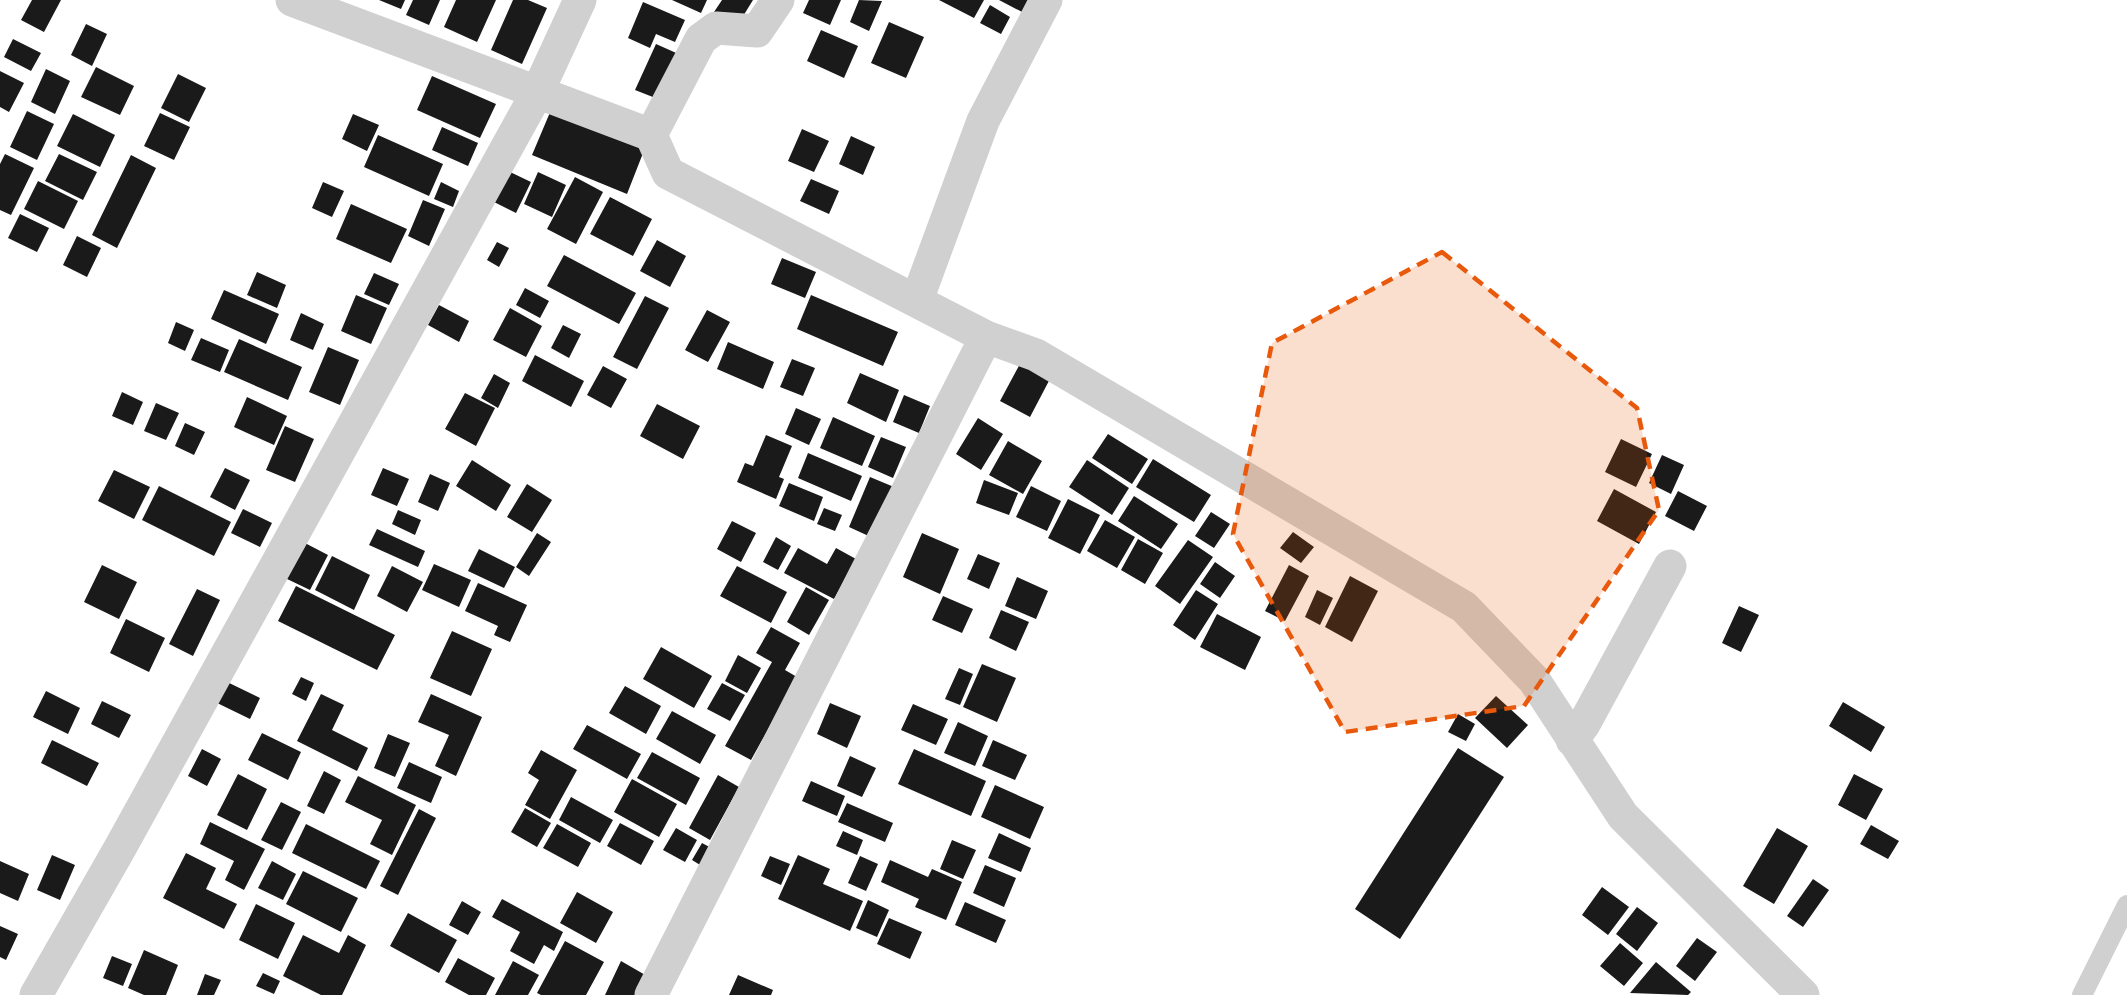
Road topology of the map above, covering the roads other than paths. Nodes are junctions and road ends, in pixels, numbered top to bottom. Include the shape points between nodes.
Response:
1 (292, 0) edge
2 (580, 0) edge
3 (778, 0) edge
4 (1046, 0) edge
5 (537, 91) junction
6 (651, 135) junction
7 (917, 300) junction
8 (986, 337) junction
9 (1670, 566) dead end
10 (1577, 732) junction
11 (2127, 905) edge
12 (36, 995) edge
13 (651, 995) edge
14 (1803, 995) edge
15 (2082, 995) edge

1 - 5 street
2 - 5 street
3 - 6 street via 757,31 716,28 701,39
4 - 7 street via 983,121
5 - 6 street
5 - 12 street
6 - 7 street via 668,173
7 - 8 street
8 - 10 street via 1036,355 1464,607
8 - 13 street
9 - 10 street
10 - 14 street via 1623,816
11 - 15 lane

